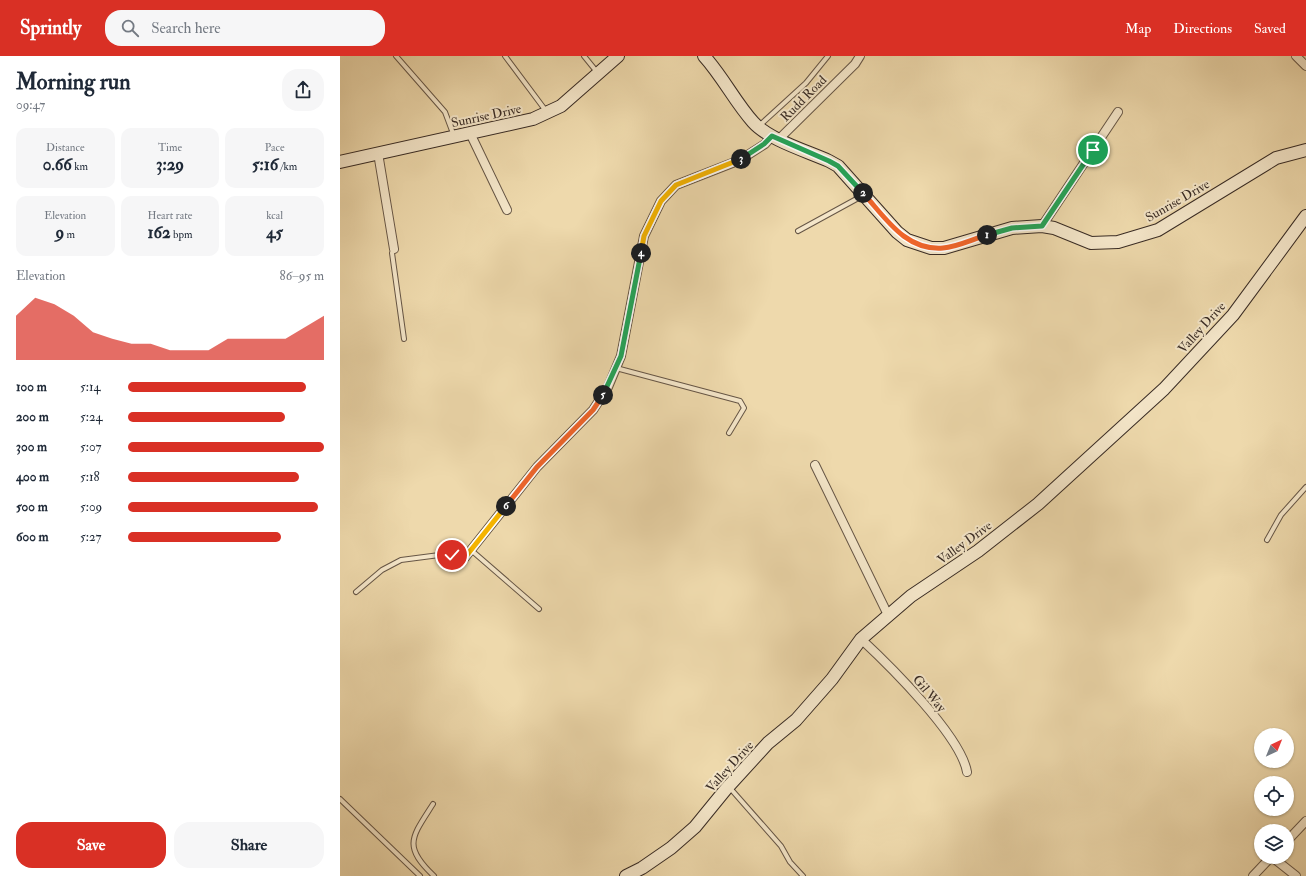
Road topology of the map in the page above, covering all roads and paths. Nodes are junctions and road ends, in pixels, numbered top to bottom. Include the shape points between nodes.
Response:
1 (396, 56) edge
2 (505, 56) edge
3 (584, 56) edge
4 (618, 56) edge
5 (704, 56) edge
6 (828, 56) edge
7 (860, 56) edge
8 (1296, 56) edge
9 (1306, 66) edge
10 (598, 73) junction
11 (1118, 112) dead end
12 (547, 113) junction
13 (758, 126) junction
14 (470, 133) junction
15 (454, 136) junction
16 (776, 137) junction
17 (1306, 150) edge
18 (378, 153) junction
19 (340, 162) edge
20 (864, 195) junction
21 (507, 210) dead end
22 (1306, 216) edge
23 (1042, 226) junction
24 (798, 231) dead end
25 (394, 248) joint
26 (404, 339) dead end
27 (616, 368) junction
28 (729, 433) dead end
29 (814, 465) dead end
30 (1306, 487) edge
31 (1268, 540) dead end
32 (471, 550) junction
33 (463, 560) joint
34 (356, 592) dead end
35 (539, 609) dead end
36 (888, 615) junction
37 (861, 639) junction
38 (967, 772) dead end
39 (728, 786) junction
40 (340, 799) edge
41 (433, 804) dead end
42 (1306, 821) edge
43 (1294, 834) edge
44 (1265, 864) edge
45 (1281, 864) edge
46 (420, 876) edge
47 (434, 876) edge
48 (628, 876) edge
49 (803, 876) edge
50 (1253, 876) edge
51 (1296, 876) edge

1 - 15 lane via 445,112
2 - 12 lane
3 - 10 lane
4 - 10 street, Sunrise Drive
5 - 13 street, Sunrise Drive
6 - 13 lane via 806,83
7 - 16 street, Rudd Road via 855,64
8 - 9 street
10 - 12 street, Sunrise Drive via 561,106
11 - 23 street
12 - 14 street, Sunrise Drive via 533,119
13 - 16 street, Sunrise Drive
14 - 15 street, Sunrise Drive
14 - 21 street
15 - 18 street, Sunrise Drive
16 - 20 street, Sunrise Drive via 833,163
16 - 27 street, Rudd Road via 740,160 676,185 661,201 644,236 621,356
17 - 23 street, Sunrise Drive via 1276,158 1158,230 1118,242 1091,243 1054,228
18 - 19 street, Sunrise Drive
18 - 25 street
20 - 23 street, Sunrise Drive via 907,240 931,248 944,248 1012,228
20 - 24 lane
22 - 36 street, Valley Drive via 1233,315 1164,389 1038,504
25 - 26 lane via 392,253
27 - 28 lane via 740,401 744,408
27 - 32 street, Rudd Road via 608,387 593,410 537,467
29 - 36 street
30 - 31 lane via 1281,515
32 - 33 street, Rudd Road
32 - 35 lane
33 - 34 lane via 446,554 401,560 382,570
36 - 37 street, Valley Drive
37 - 38 street, Gil Way via 893,668 945,730 966,763
37 - 39 street, Valley Drive via 832,680 796,720 768,743
39 - 48 street, Valley Drive via 695,827 671,848
39 - 49 lane via 781,846 790,862
40 - 46 lane
41 - 47 lane via 415,837 414,850 416,857
42 - 43 street
44 - 50 street
45 - 51 street

